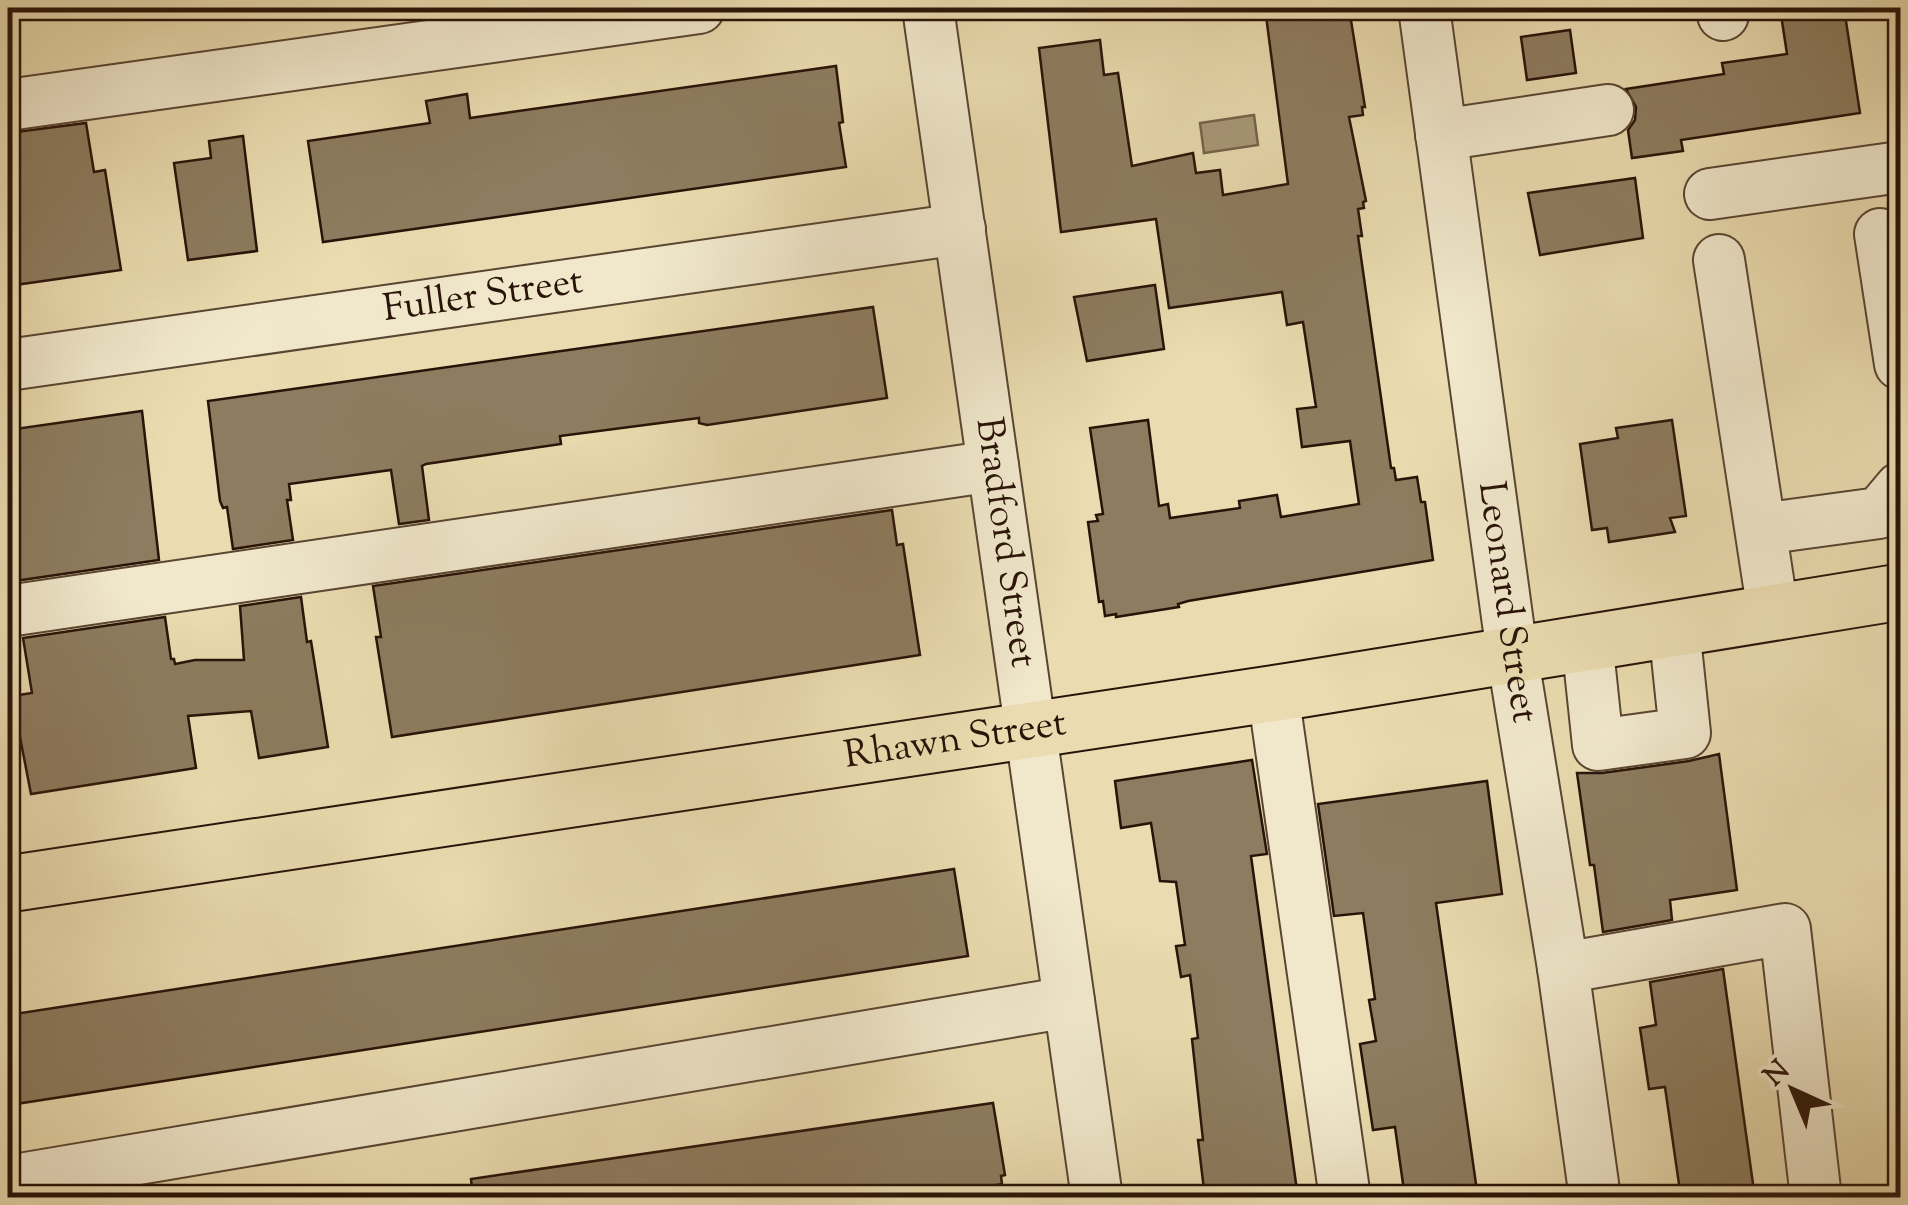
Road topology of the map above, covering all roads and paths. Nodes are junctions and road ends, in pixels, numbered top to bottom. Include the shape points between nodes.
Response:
1 (699, 8) edge
2 (928, 8) edge
3 (1424, 8) edge
4 (8, 104) edge
5 (1608, 110) dead end
6 (1442, 135) junction
7 (1900, 167) edge
8 (1710, 194) dead end
9 (960, 229) junction
10 (1880, 234) dead end
11 (1720, 260) dead end
12 (1894, 287) edge
13 (1900, 364) edge
14 (8, 366) edge
15 (993, 466) junction
16 (1900, 488) edge
17 (1760, 529) junction
18 (1900, 592) edge
19 (8, 611) edge
20 (1773, 612) junction
21 (1674, 628) junction
22 (1587, 641) junction
23 (1512, 653) junction
24 (1273, 693) junction
25 (1031, 729) junction
26 (8, 884) edge
27 (1564, 968) junction
28 (1069, 1002) junction
29 (8, 1182) edge
30 (1097, 1198) edge
31 (1345, 1198) edge
32 (1595, 1198) edge
33 (1816, 1198) edge

1 - 4 street
2 - 9 street, Bradford Street
3 - 6 street, Leonard Street
5 - 6 street
6 - 23 street, Leonard Street
7 - 8 street
9 - 14 street, Fuller Street
9 - 15 street, Bradford Street
10 - 12 street
11 - 17 street
12 - 13 street
15 - 19 street
15 - 25 street, Bradford Street
16 - 17 street via 1878,512
17 - 20 street
18 - 20 main road, Rhawn Street
20 - 21 main road, Rhawn Street
21 - 22 main road, Rhawn Street
21 - 22 street via 1684,733 1598,745
22 - 23 main road, Rhawn Street
23 - 24 main road, Rhawn Street
23 - 27 street, Leonard Street
24 - 25 main road, Rhawn Street
24 - 31 street
25 - 26 main road, Rhawn Street
25 - 28 street, Bradford Street
27 - 32 street, Leonard Street
27 - 33 street via 1785,930
28 - 29 street
28 - 30 street, Bradford Street

